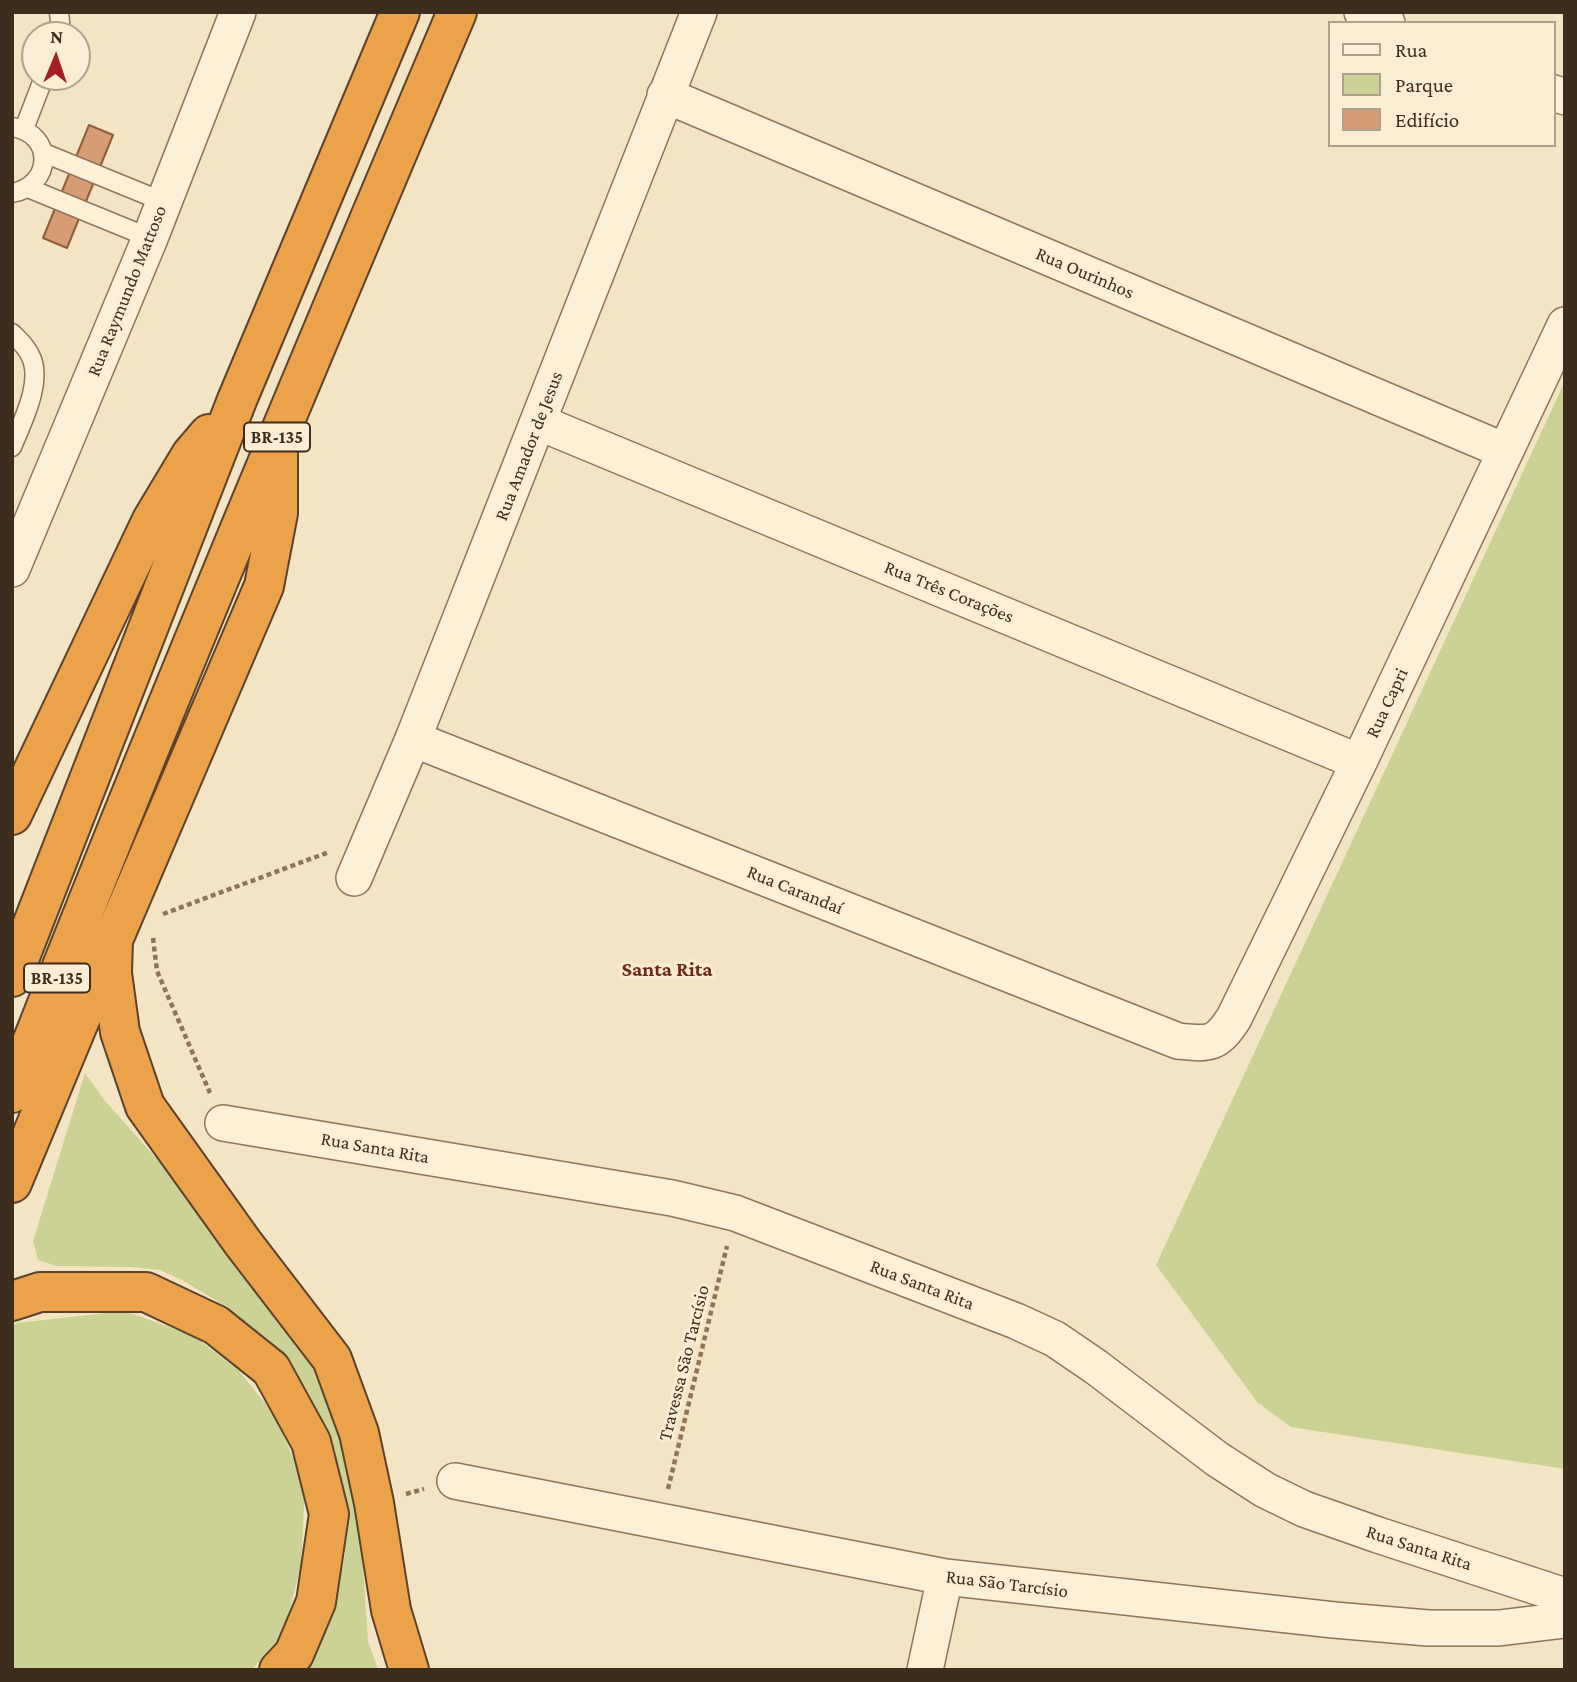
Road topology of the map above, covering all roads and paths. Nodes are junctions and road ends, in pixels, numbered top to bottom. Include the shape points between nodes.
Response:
1 (238, 12) edge
2 (400, 12) edge
3 (457, 12) edge
4 (699, 12) edge
5 (1362, 12) edge
6 (1382, 21) edge
7 (37, 91) edge
8 (665, 95) junction
9 (18, 128) edge
10 (44, 153) junction
11 (20, 190) edge
12 (164, 202) junction
13 (150, 238) junction
14 (1565, 325) edge
15 (12, 333) edge
16 (237, 400) junction
17 (538, 422) junction
18 (278, 433) junction
19 (12, 447) edge
20 (1505, 451) junction
21 (12, 569) edge
22 (413, 739) junction
23 (1359, 762) junction
24 (12, 816) edge
25 (372, 835) junction
26 (354, 878) dead end
27 (151, 918) dead end
28 (152, 932) dead end
29 (113, 940) junction
30 (12, 977) edge
31 (1178, 1041) joint
32 (12, 1093) edge
33 (223, 1122) joint
34 (12, 1183) edge
35 (735, 1213) junction
36 (12, 1301) edge
37 (455, 1481) joint
38 (374, 1503) junction
39 (661, 1521) junction
40 (945, 1577) junction
41 (1565, 1596) edge
42 (1565, 1620) edge
43 (279, 1670) edge
44 (409, 1670) edge
45 (925, 1670) edge

1 - 12 street, Rua Raymundo Mattoso
2 - 16 highway, BR-135
3 - 18 highway, BR-135
4 - 8 street, Rua Amador de Jesus
5 - 6 street
7 - 9 lane
8 - 17 street, Rua Amador de Jesus
8 - 20 street, Rua Ourinhos
9 - 10 lane via 37,139
10 - 11 lane via 41,173
10 - 12 lane
11 - 13 lane
12 - 13 street, Rua Raymundo Mattoso
13 - 21 street, Rua Raymundo Mattoso
14 - 20 street, Rua Capri
15 - 19 lane via 32,357 35,370 26,414
16 - 24 highway via 191,455 152,520
16 - 30 highway, BR-135
17 - 22 street, Rua Amador de Jesus
17 - 23 street, Rua Três Corações
18 - 29 highway via 278,513 264,586
18 - 32 highway, BR-135
20 - 23 street, Rua Capri
22 - 25 street, Rua Amador de Jesus
22 - 31 street, Rua Carandaí
23 - 31 street, Rua Capri via 1230,1025 1214,1041
25 - 26 street, Rua Amador de Jesus
25 - 27 path
28 - 33 path via 157,971
29 - 34 highway
29 - 38 highway via 120,1032 145,1106 332,1359 359,1433
33 - 35 street, Rua Santa Rita via 672,1198
35 - 39 path, Travessa São Tarcísio
35 - 41 street, Rua Santa Rita via 1055,1339 1217,1459 1304,1508
36 - 43 highway via 40,1292 146,1292 216,1325 271,1369 311,1442 328,1514 316,1602 294,1654
37 - 38 path
37 - 39 street, Rua São Tarcísio
38 - 44 highway via 391,1610
39 - 40 street, Rua São Tarcísio
40 - 42 street, Rua São Tarcísio via 1428,1628 1499,1628
40 - 45 street

